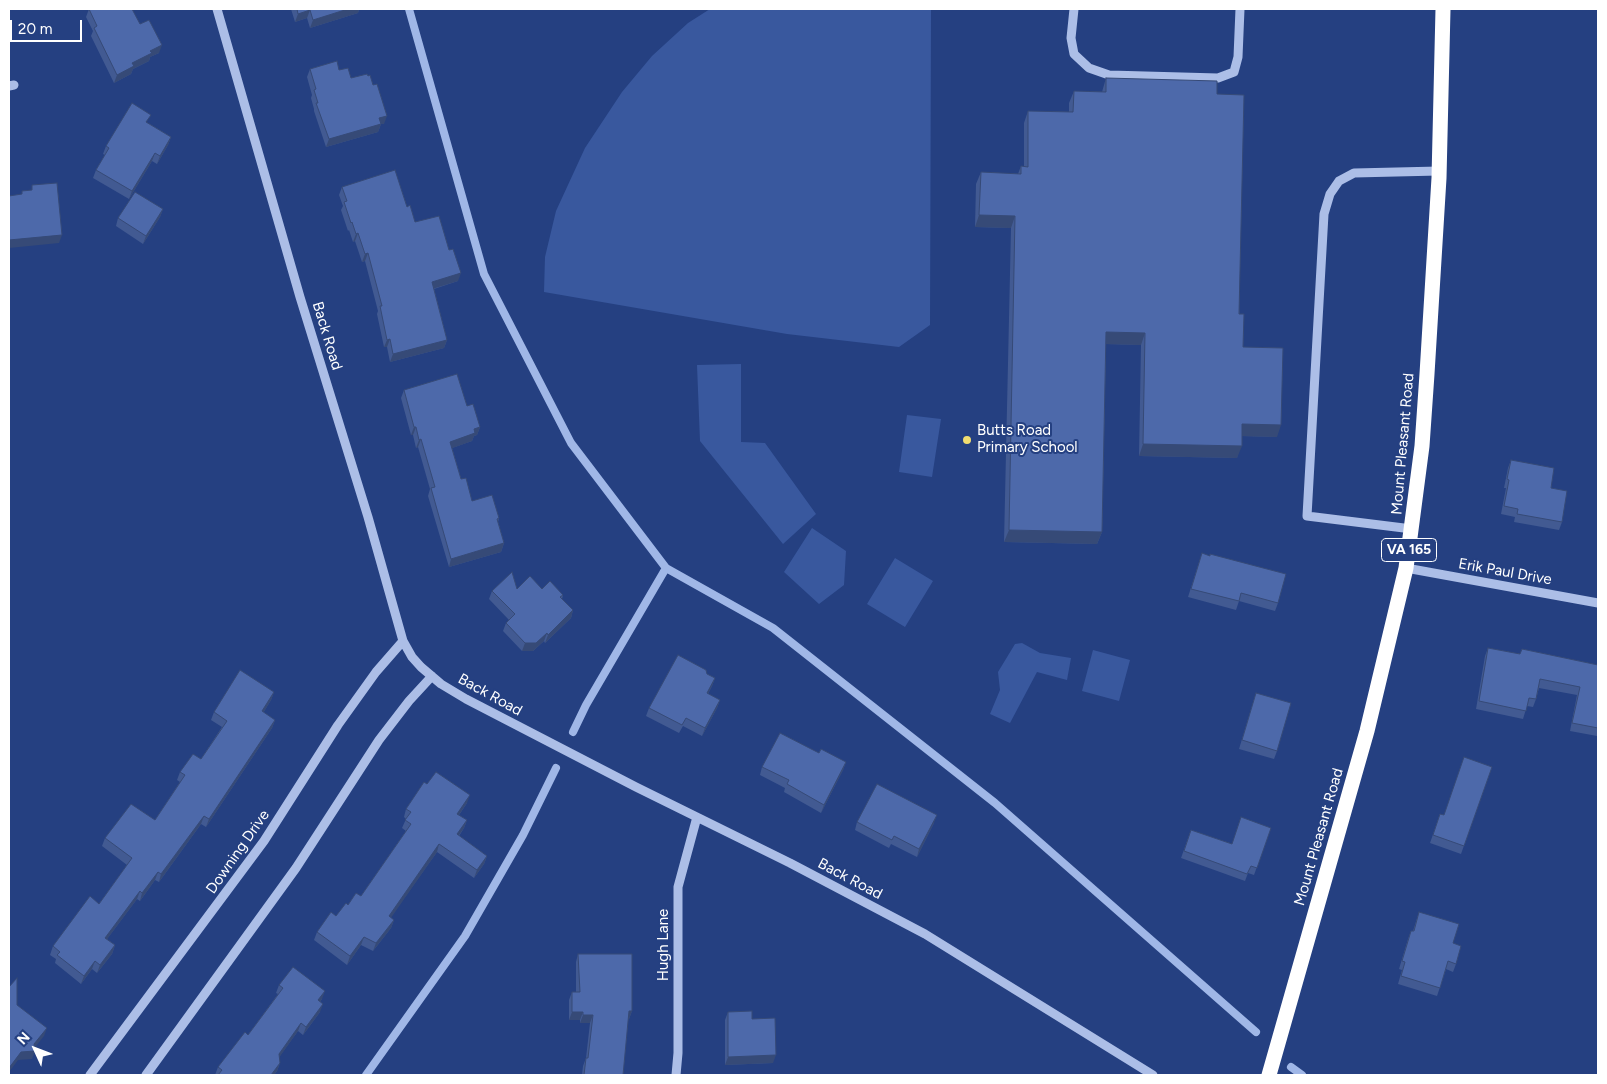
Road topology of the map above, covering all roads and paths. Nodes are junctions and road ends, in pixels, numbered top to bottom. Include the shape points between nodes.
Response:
1 (217, 9) edge
2 (1074, 9) edge
3 (1240, 9) edge
4 (1443, 9) edge
5 (1440, 171) junction
6 (1412, 529) junction
7 (1406, 568) junction
8 (1598, 603) edge
9 (403, 641) junction
10 (432, 676) junction
11 (697, 817) junction
12 (90, 1075) edge
13 (146, 1075) edge
14 (676, 1075) edge
15 (1153, 1075) edge
16 (1269, 1075) edge

1 - 9 street, Back Road
2 - 3 street via 1071,38 1074,54 1089,68 1109,75 1218,78 1234,72 1238,57
4 - 5 highway, Mount Pleasant Road / VA 165
5 - 6 highway, Mount Pleasant Road / VA 165 via 1422,437
5 - 6 street via 1354,173 1339,181 1330,194 1324,214 1307,516
6 - 7 highway, Mount Pleasant Road / VA 165
7 - 8 street, Erik Paul Drive
7 - 16 highway, Mount Pleasant Road / VA 165 via 1367,730
9 - 10 street, Back Road via 412,657
9 - 12 street, Downing Drive via 338,725 264,841
10 - 11 street, Back Road via 466,699
10 - 13 street via 408,700 379,740 296,868
11 - 14 street, Hugh Lane via 678,887
11 - 15 street, Back Road via 925,934

